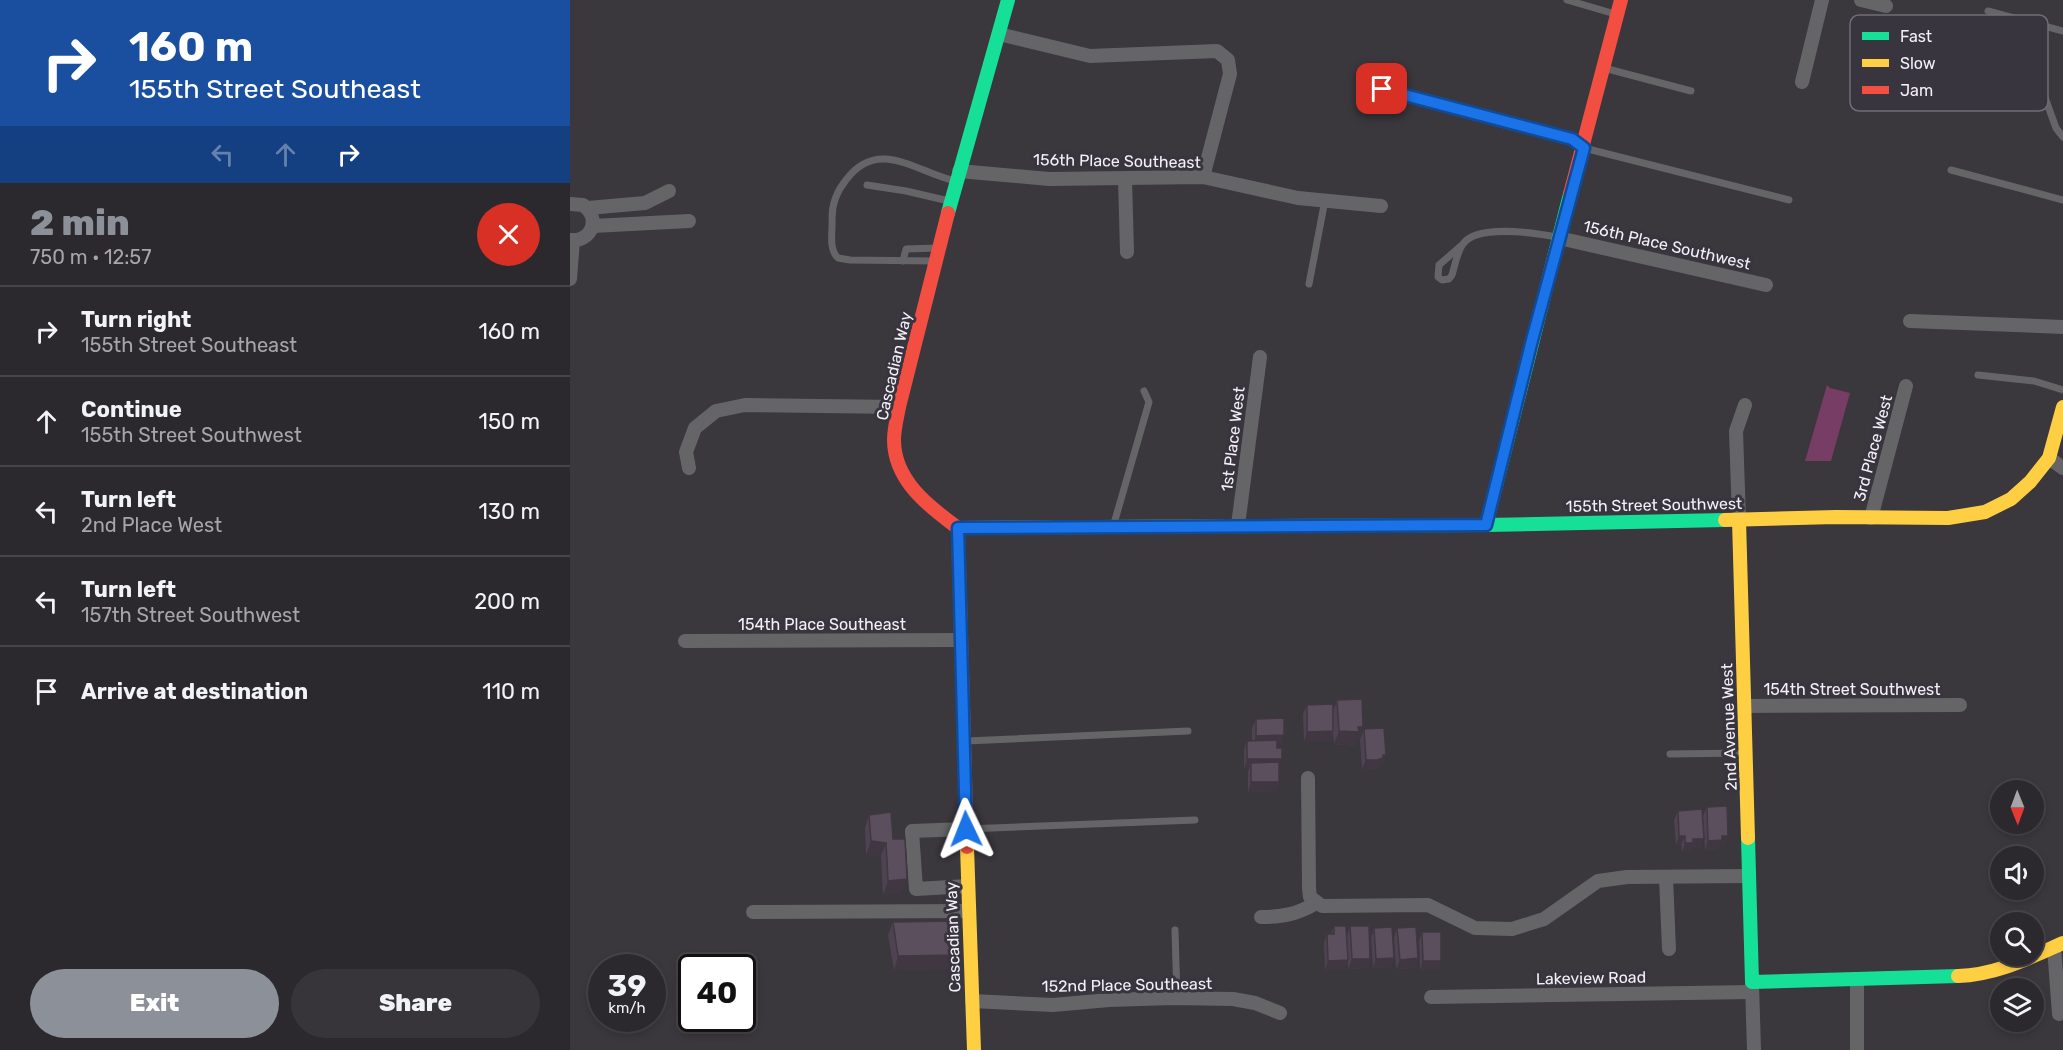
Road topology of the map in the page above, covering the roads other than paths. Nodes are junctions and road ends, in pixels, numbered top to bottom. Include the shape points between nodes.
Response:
1 (1008, 0) edge
2 (1567, 0) edge
3 (1621, 0) edge
4 (1822, 0) edge
5 (1862, 0) edge
6 (1886, 6) dead end
7 (1988, 11) dead end
8 (1618, 15) junction
9 (2003, 15) edge
10 (2048, 27) edge
11 (2063, 31) edge
12 (999, 34) junction
13 (1604, 68) junction
14 (1802, 82) dead end
15 (1382, 89) dead end
16 (1691, 91) dead end
17 (2048, 106) edge
18 (2063, 137) edge
19 (1584, 148) junction
20 (1951, 170) dead end
21 (958, 176) junction
22 (1203, 177) junction
23 (1125, 178) junction
24 (867, 185) dead end
25 (669, 191) dead end
26 (1325, 200) junction
27 (1789, 200) dead end
28 (2063, 200) edge
29 (951, 202) junction
30 (570, 204) edge
31 (1381, 206) dead end
32 (588, 208) junction
33 (689, 221) dead end
34 (593, 226) junction
35 (1559, 238) junction
36 (572, 240) edge
37 (1462, 245) junction
38 (1127, 252) dead end
39 (938, 255) junction
40 (903, 261) junction
41 (570, 279) edge
42 (1309, 284) dead end
43 (1766, 285) dead end
44 (1910, 321) dead end
45 (2063, 327) edge
46 (1260, 357) dead end
47 (1978, 375) dead end
48 (1906, 386) dead end
49 (2063, 390) edge
50 (1143, 392) dead end
51 (1745, 405) dead end
52 (899, 407) junction
53 (2063, 407) edge
54 (2049, 458) junction
55 (689, 468) dead end
56 (2063, 468) edge
57 (1871, 518) junction
58 (1739, 520) junction
59 (1238, 525) junction
60 (1486, 525) junction
61 (1113, 526) junction
62 (958, 528) junction
63 (960, 640) junction
64 (685, 641) dead end
65 (1960, 705) dead end
66 (1745, 706) junction
67 (1188, 731) dead end
68 (963, 741) junction
69 (1746, 753) junction
70 (1670, 754) dead end
71 (1308, 778) dead end
72 (1195, 820) dead end
73 (966, 829) junction
74 (1749, 876) junction
75 (1666, 877) junction
76 (968, 886) junction
77 (1316, 903) junction
78 (969, 911) junction
79 (753, 912) dead end
80 (1261, 917) dead end
81 (1174, 930) dead end
82 (2058, 945) edge
83 (1669, 949) dead end
84 (1857, 979) junction
85 (1752, 987) junction
86 (1177, 998) junction
87 (1431, 998) dead end
88 (972, 1001) junction
89 (1280, 1013) dead end
90 (2059, 1014) dead end
91 (974, 1050) edge
92 (1754, 1050) edge
93 (1857, 1050) edge

1 - 12 street, Cascadian Way
2 - 8 lane
3 - 8 street
4 - 14 street
5 - 6 street
7 - 9 lane
8 - 13 street
10 - 11 lane
12 - 21 street, Cascadian Way
12 - 22 street via 1090,56 1218,51 1228,60 1230,74
13 - 16 lane
13 - 19 street
15 - 19 street via 1572,139
17 - 18 lane
19 - 27 lane
19 - 35 street
20 - 28 lane
21 - 23 street, 156th Place Southeast
21 - 29 street, Cascadian Way
21 - 40 lane via 889,158 866,161 842,184 832,207 834,254 844,260
22 - 23 street, 156th Place Southeast
22 - 26 street, 156th Place Southeast via 1298,198
23 - 38 street
24 - 29 lane
25 - 32 street via 645,203
26 - 31 street, 156th Place Southeast
26 - 42 lane
29 - 39 street, Cascadian Way
30 - 32 street
32 - 34 street
33 - 34 street
34 - 36 street via 585,237
35 - 37 lane via 1480,232
35 - 43 street, 156th Place Southwest
35 - 60 street
36 - 41 street
37 - 37 lane via 1452,275 1443,280 1438,277 1439,265
39 - 40 lane
39 - 40 lane via 906,249
39 - 52 street, Cascadian Way
44 - 45 street
46 - 59 street, 1st Place West
47 - 49 lane via 2034,381
48 - 57 street, 3rd Place West
50 - 61 lane via 1149,402 1147,412
51 - 58 street, 2nd Avenue West via 1736,431
52 - 55 street via 745,405 716,411 695,428 686,452
52 - 62 street, Cascadian Way via 894,442 908,484 925,504
53 - 54 street
54 - 56 street
54 - 57 street, 155th Street Southwest via 2030,483 2011,499 1985,512 1948,518
57 - 58 street, 155th Street Southwest
58 - 60 street, 155th Street Southwest
58 - 66 street, 2nd Avenue West
59 - 60 street, 155th Street Southwest
59 - 61 street, 155th Street Southwest
61 - 62 street, 155th Street Southwest
62 - 63 street, Cascadian Way
63 - 64 street, 154th Place Southeast
63 - 68 street, Cascadian Way
65 - 66 street, 154th Street Southwest
66 - 69 street, 2nd Avenue West
67 - 68 lane
68 - 73 street, Cascadian Way
69 - 70 lane
69 - 74 street, 2nd Avenue West
71 - 77 street via 1309,888
72 - 73 lane
73 - 76 street, Cascadian Way
73 - 76 street via 912,831 916,889
74 - 75 street
74 - 85 street, 2nd Avenue West
75 - 77 street via 1598,881 1544,919 1512,929 1475,928 1428,905
75 - 83 street
76 - 78 street, Cascadian Way
77 - 80 street via 1294,915
78 - 79 street
78 - 88 street, Cascadian Way
81 - 86 lane
82 - 84 street, Lakeview Road via 2011,966 1972,976
82 - 90 street
84 - 85 street, Lakeview Road
84 - 93 street
85 - 87 street, Lakeview Road
85 - 92 street, 2nd Avenue West
86 - 88 street, 152nd Place Southeast via 1053,1005
86 - 89 street, 152nd Place Southeast via 1233,999
88 - 91 street, Cascadian Way

